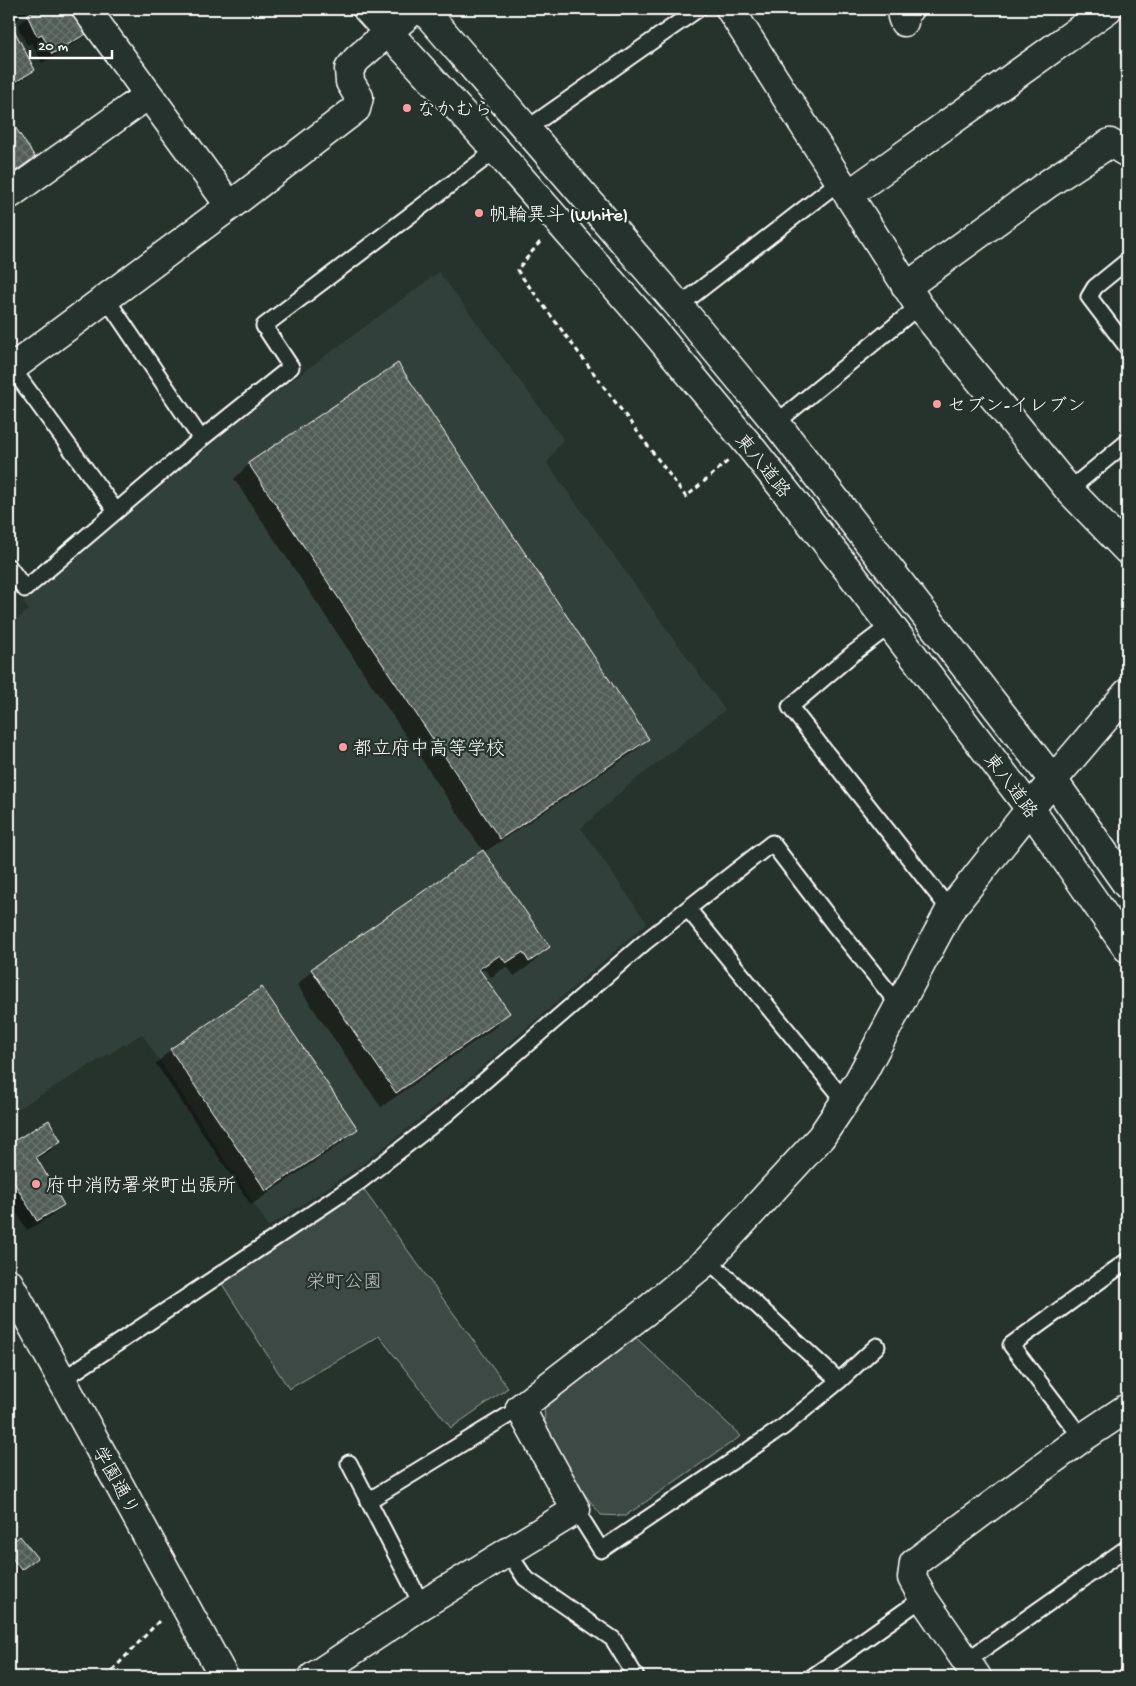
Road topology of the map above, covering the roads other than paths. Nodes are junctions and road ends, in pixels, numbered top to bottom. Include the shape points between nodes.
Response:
1 (86, 9) edge
2 (367, 9) edge
3 (415, 9) edge
4 (423, 9) edge
5 (698, 9) edge
6 (730, 9) edge
7 (1108, 9) edge
8 (388, 32) junction
9 (148, 95) junction
10 (525, 130) junction
11 (496, 150) junction
12 (1127, 153) edge
13 (844, 188) junction
14 (9, 195) edge
15 (230, 206) junction
16 (1127, 261) edge
17 (913, 296) junction
18 (106, 298) junction
19 (679, 306) junction
20 (1127, 347) edge
21 (10, 366) edge
22 (776, 424) junction
23 (201, 439) junction
24 (1127, 442) edge
25 (1069, 490) junction
26 (116, 511) junction
27 (1127, 550) edge
28 (9, 567) edge
29 (889, 626) junction
30 (1127, 692) edge
31 (1053, 780) junction
32 (1031, 810) junction
33 (1127, 885) edge
34 (688, 909) junction
35 (950, 910) junction
36 (1127, 948) edge
37 (900, 1004) junction
38 (845, 1101) junction
39 (708, 1260) junction
40 (1127, 1261) edge
41 (9, 1284) edge
42 (877, 1346) dead end
43 (62, 1380) junction
44 (839, 1381) junction
45 (520, 1408) junction
46 (1127, 1408) edge
47 (1082, 1438) junction
48 (349, 1463) dead end
49 (368, 1501) junction
50 (576, 1510) junction
51 (1127, 1548) edge
52 (508, 1552) junction
53 (923, 1598) junction
54 (422, 1605) junction
55 (971, 1669) edge
56 (224, 1677) edge
57 (313, 1677) edge
58 (636, 1677) edge
59 (812, 1677) edge

1 - 9 street
2 - 8 street, 東八道路
3 - 8 street
4 - 10 street, 東八道路
5 - 10 lane
6 - 13 street
7 - 13 street
8 - 11 street, 東八道路
8 - 15 street via 349,69 350,82 359,97 356,109
9 - 14 street
9 - 15 street
10 - 19 street, 東八道路
11 - 23 lane via 264,326 291,367
11 - 29 street, 東八道路 via 748,444
12 - 17 street via 1110,143 1049,183
13 - 17 street
13 - 19 lane
15 - 18 street
16 - 20 lane via 1094,287 1089,297
17 - 22 lane
17 - 25 street
18 - 21 street
18 - 23 lane
19 - 22 street, 東八道路
21 - 26 lane
22 - 31 street, 東八道路
23 - 26 lane
24 - 25 lane
25 - 27 street
26 - 28 lane via 25,590
29 - 32 street, 東八道路
29 - 35 lane via 790,707
30 - 31 street
31 - 32 street
31 - 33 street, 東八道路
32 - 35 street
32 - 36 street, 東八道路
34 - 37 lane via 772,843 832,923
34 - 38 lane
34 - 43 lane via 580,997 444,1116 359,1182
35 - 37 street
37 - 38 street
38 - 39 street via 821,1137
39 - 44 lane
39 - 45 street
40 - 47 lane via 1011,1345
41 - 43 street, 学園通り
42 - 44 lane
43 - 56 street, 学園通り
44 - 50 lane via 782,1427 601,1550
45 - 49 lane
45 - 50 street
46 - 47 street
47 - 53 street via 914,1563 912,1578
48 - 49 lane
49 - 54 lane
50 - 52 street
51 - 55 lane
52 - 54 street
52 - 58 lane via 525,1578 613,1639
53 - 55 street
53 - 59 lane
54 - 57 street

